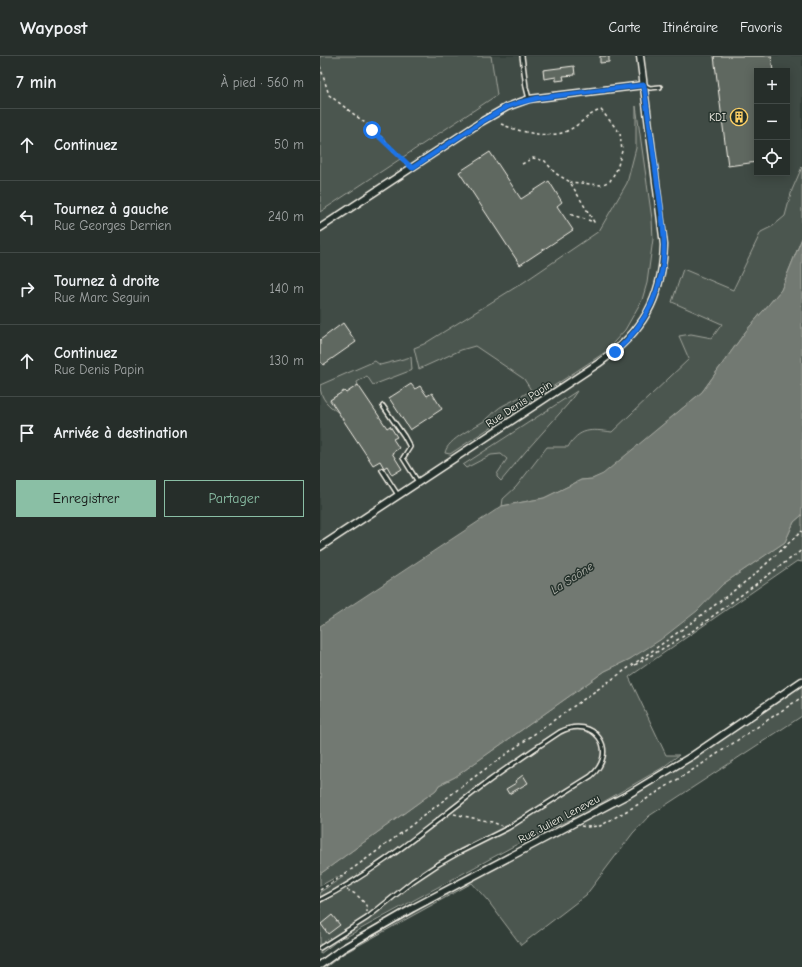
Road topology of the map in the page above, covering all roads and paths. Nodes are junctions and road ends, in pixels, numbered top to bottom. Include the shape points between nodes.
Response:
1 (522, 56) edge
2 (640, 56) edge
3 (320, 66) edge
4 (644, 85) junction
5 (660, 87) dead end
6 (529, 99) junction
7 (502, 124) dead end
8 (522, 164) dead end
9 (412, 168) junction
10 (570, 182) junction
11 (570, 214) dead end
12 (320, 228) edge
13 (383, 406) dead end
14 (382, 470) dead end
15 (418, 482) junction
16 (398, 495) junction
17 (802, 531) edge
18 (320, 547) edge
19 (802, 550) edge
20 (627, 670) junction
21 (802, 682) edge
22 (802, 697) edge
23 (448, 813) junction
24 (571, 824) junction
25 (508, 828) junction
26 (342, 889) junction
27 (320, 890) edge
28 (320, 900) edge
29 (367, 918) junction
30 (320, 948) edge
31 (320, 965) edge

1 - 6 lane
2 - 4 street, Rue Denis Papin
3 - 9 path via 330,95
4 - 5 lane via 650,88
4 - 6 street
4 - 15 street, Rue Denis Papin via 664,230 664,259 655,297 641,323 624,343 599,363
6 - 9 street via 496,113
7 - 10 path via 540,135 558,133 569,130 592,112 601,110 620,133 622,151 617,169 610,181 601,186
8 - 10 path via 533,158 545,161 555,173
9 - 12 street
10 - 11 path via 594,222
13 - 15 lane via 410,447 403,458
14 - 16 lane
15 - 16 street, Rue Denis Papin
16 - 18 street, Rue Denis Papin
17 - 20 path via 751,577
19 - 20 path via 694,630
20 - 27 path via 479,773 389,844
21 - 24 street, Rue Julien Leneveu via 692,756 629,794
22 - 24 path via 702,764 600,826 586,828
23 - 25 path
23 - 25 lane via 482,786 566,729 572,726 583,727 599,737 604,755 598,770
23 - 26 lane via 401,850
24 - 31 street, Rue Julien Leneveu via 412,908 342,949
25 - 29 lane via 437,865
26 - 28 lane
26 - 29 path via 354,892 364,902 367,907
29 - 30 lane

